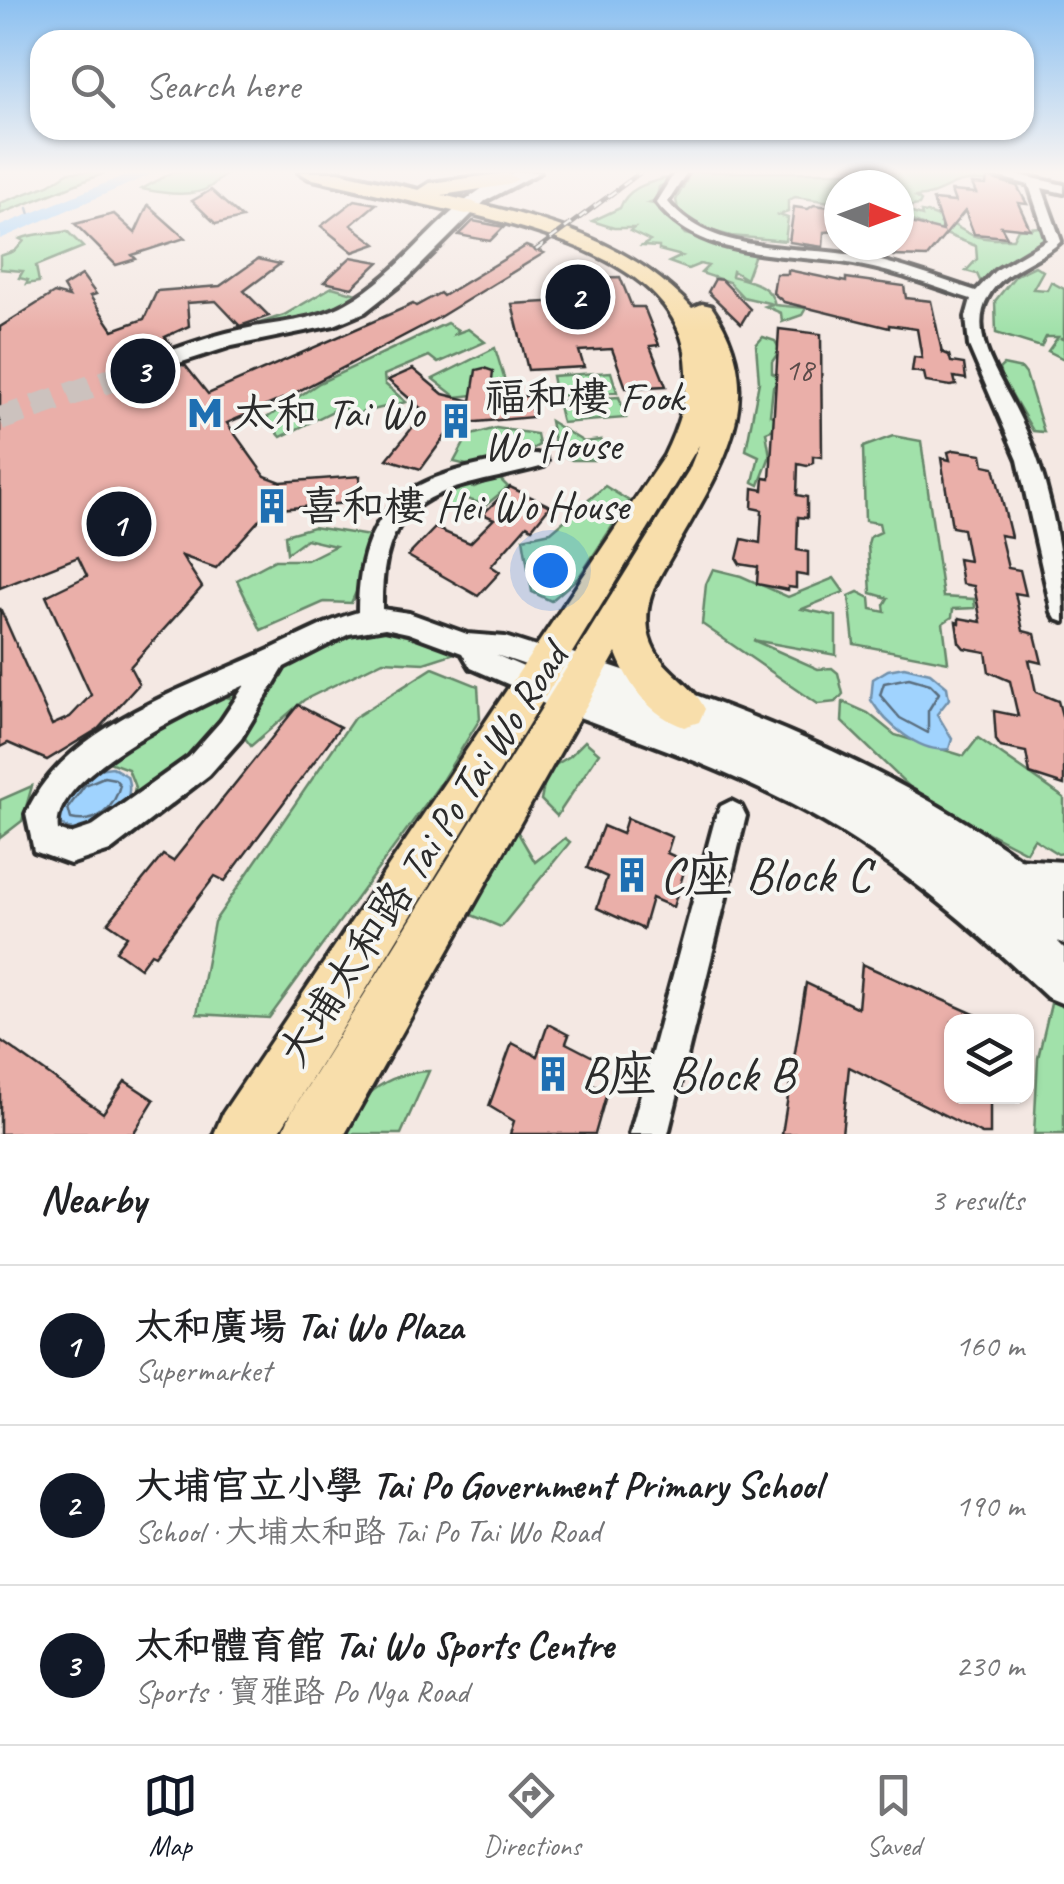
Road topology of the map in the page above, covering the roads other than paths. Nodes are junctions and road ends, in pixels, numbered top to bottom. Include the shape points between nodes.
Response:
1 (446, 225) edge
2 (542, 225) edge
3 (571, 225) edge
4 (684, 225) edge
5 (1059, 243) edge
6 (980, 296) junction
7 (179, 356) tunnel mouth
8 (537, 462) dead end
9 (631, 593) junction
10 (1064, 612) edge
11 (370, 619) junction
12 (274, 660) junction
13 (560, 679) junction
14 (684, 709) junction
15 (731, 816) dead end
16 (995, 864) junction
17 (1064, 877) edge
18 (1064, 921) edge
19 (1064, 980) edge
20 (244, 1134) edge
21 (312, 1134) edge
22 (649, 1134) edge

1 - 7 main road via 359,306 287,332 230,339
2 - 13 main road, 大埔太和路 Tai Po Tai Wo Road via 627,262 653,281 679,309 700,355 702,392 678,458
3 - 9 main road, 大埔太和路 Tai Po Tai Wo Road via 631,250 676,281 721,342 729,392 722,430
4 - 6 street via 732,242 859,260
5 - 6 street via 1001,274
6 - 10 street via 976,342 1024,446
8 - 11 street via 441,482 389,521 374,548
9 - 13 main road, 大埔太和路 Tai Po Tai Wo Road
9 - 14 main road via 635,659 654,686
11 - 12 street via 315,636
11 - 13 street via 398,618 470,645 480,660
12 - 12 street via 221,744 164,793 86,846 46,840 40,813 65,776 184,700
13 - 14 main road
13 - 19 main road via 839,808 921,862
13 - 20 main road, 大埔太和路 Tai Po Tai Wo Road
13 - 21 main road, 大埔太和路 Tai Po Tai Wo Road
14 - 16 main road via 832,766
15 - 22 street
16 - 17 street via 1032,878
16 - 18 main road

